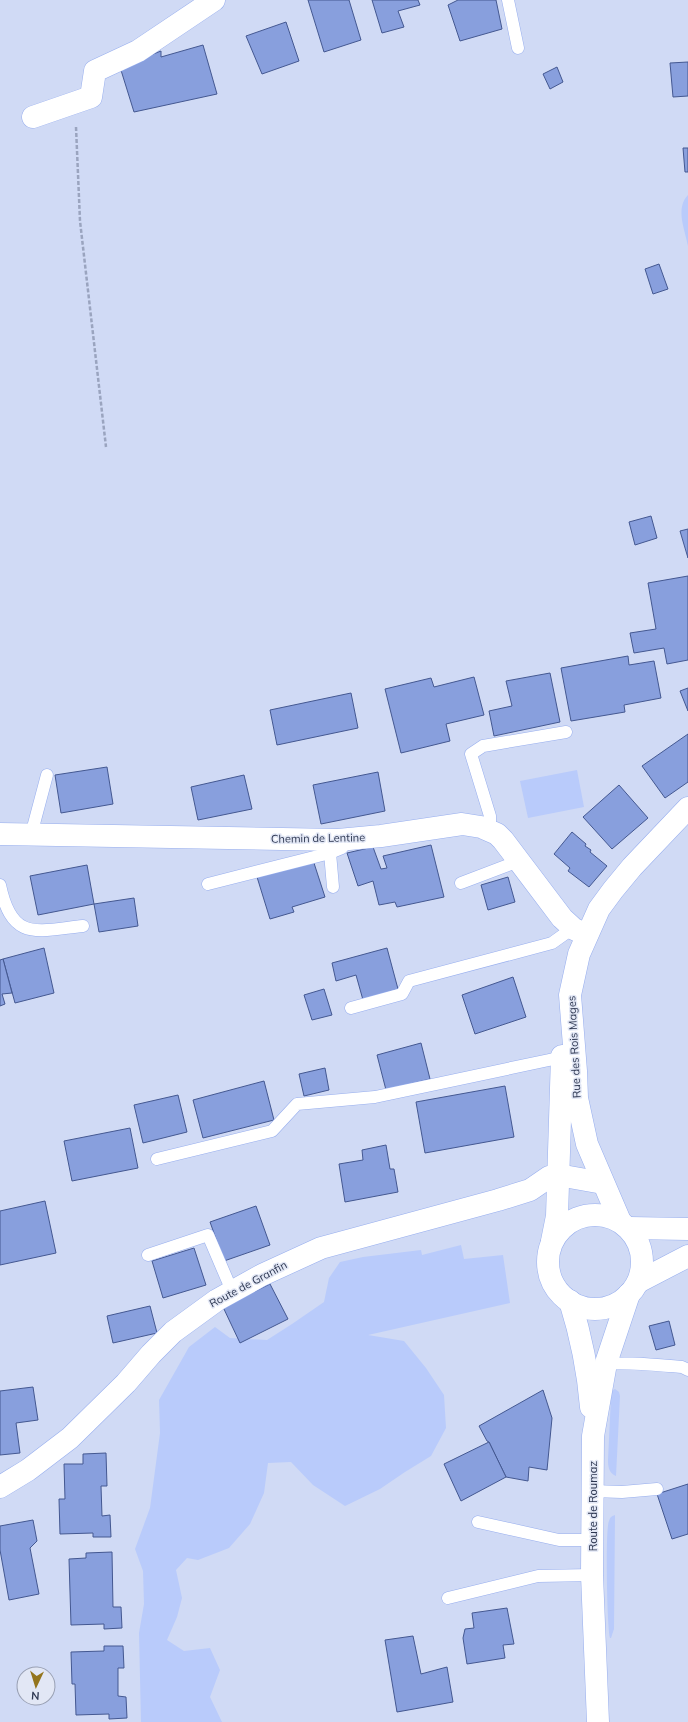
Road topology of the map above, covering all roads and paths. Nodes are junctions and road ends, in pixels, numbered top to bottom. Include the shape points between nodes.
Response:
1 (214, 0) edge
2 (508, 0) edge
3 (518, 48) dead end
4 (75, 102) junction
5 (33, 118) dead end
6 (106, 447) dead end
7 (566, 732) dead end
8 (48, 775) dead end
9 (688, 808) edge
10 (488, 830) junction
11 (0, 834) edge
12 (31, 835) junction
13 (347, 839) junction
14 (330, 853) junction
15 (519, 861) junction
16 (461, 883) dead end
17 (208, 884) dead end
18 (0, 885) edge
19 (333, 887) dead end
20 (83, 926) dead end
21 (580, 932) junction
22 (351, 1008) dead end
23 (569, 1064) junction
24 (157, 1159) dead end
25 (558, 1175) junction
26 (603, 1183) junction
27 (530, 1190) junction
28 (557, 1200) junction
29 (624, 1225) junction
30 (688, 1229) edge
31 (551, 1246) junction
32 (148, 1255) dead end
33 (688, 1256) edge
34 (634, 1288) junction
35 (232, 1291) junction
36 (570, 1301) junction
37 (606, 1363) junction
38 (688, 1370) edge
39 (588, 1377) junction
40 (593, 1436) junction
41 (0, 1487) edge
42 (657, 1489) dead end
43 (592, 1492) junction
44 (478, 1522) dead end
45 (592, 1540) junction
46 (592, 1575) junction
47 (448, 1598) dead end
48 (598, 1722) edge

1 - 4 street via 138,51 95,71 91,97
2 - 3 lane
4 - 5 street
4 - 6 path via 80,222
7 - 10 lane via 483,746 471,754 490,816
8 - 12 lane
9 - 21 street, Rue des Rois Mages via 632,867
10 - 13 street, Chemin de Lentine via 462,824
10 - 15 street, Chemin de Lentine via 503,840
11 - 12 street, Chemin de Lentine
12 - 13 street, Chemin de Lentine
13 - 14 lane via 342,848
14 - 17 lane
14 - 19 lane
15 - 16 lane
15 - 21 street, Chemin de Lentine via 553,907
18 - 20 lane via 8,913 25,928 34,931
21 - 22 lane via 552,943 409,981 402,994
21 - 23 street, Rue des Rois Mages via 579,954 570,995
23 - 24 lane via 375,1097 298,1104 272,1131
23 - 25 street
23 - 26 street, Rue des Rois Mages via 587,1144
25 - 26 street
25 - 27 street, Route de Granfin via 549,1177
25 - 28 street
26 - 29 street, Rue des Rois Mages
27 - 28 street
27 - 35 street, Route de Granfin via 321,1248
28 - 31 street via 557,1216
29 - 30 street
29 - 31 street via 600,1215 580,1217 562,1228
29 - 34 street via 637,1240 642,1253 642,1268
31 - 36 street via 548,1261 551,1277 558,1291
32 - 35 lane via 208,1236
33 - 34 street
34 - 36 street via 616,1304 601,1308 585,1308
34 - 37 street, Route de Roumaz
35 - 41 street, Route de Granfin via 173,1332 70,1438
36 - 39 street via 580,1330
37 - 38 lane via 682,1367
37 - 39 lane
37 - 40 street, Route de Roumaz
39 - 40 street
40 - 43 street, Route de Roumaz
42 - 43 lane
43 - 45 street, Route de Roumaz
44 - 45 lane via 559,1540
45 - 46 street, Route de Roumaz
46 - 47 lane via 538,1576
46 - 48 street, Route de Roumaz

